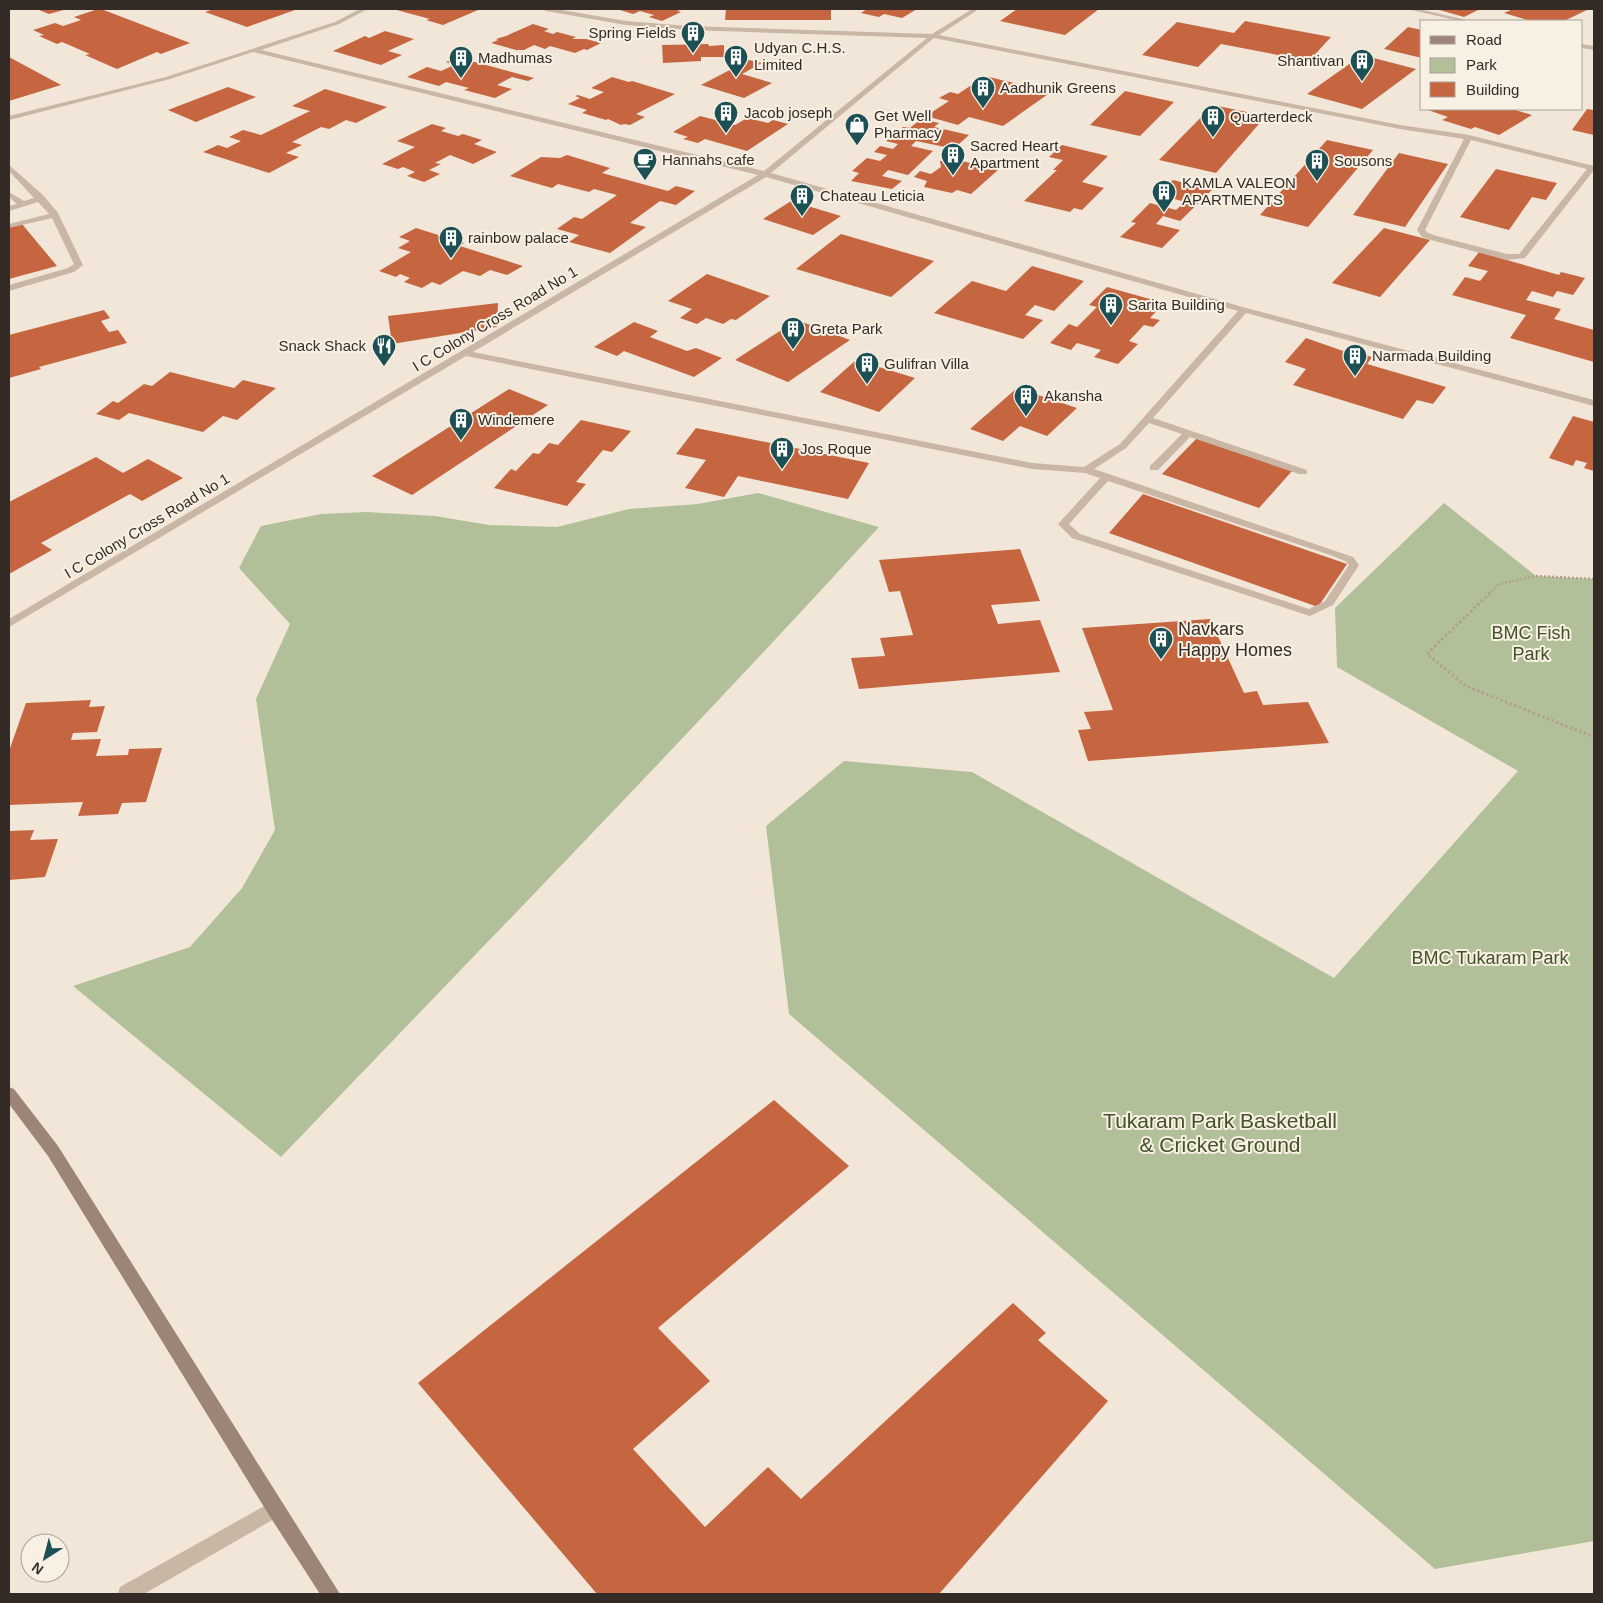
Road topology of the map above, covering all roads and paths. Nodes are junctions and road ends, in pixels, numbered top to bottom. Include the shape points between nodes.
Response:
1 (365, 9) edge
2 (546, 9) edge
3 (976, 9) edge
4 (1410, 9) edge
5 (1463, 20) edge
6 (933, 36) junction
7 (252, 50) junction
8 (9, 118) edge
9 (1468, 137) junction
10 (9, 167) edge
11 (1593, 168) edge
12 (765, 174) junction
13 (9, 194) edge
14 (41, 198) junction
15 (23, 204) junction
16 (9, 209) edge
17 (55, 214) junction
18 (9, 226) edge
19 (9, 288) edge
20 (1244, 310) junction
21 (465, 353) junction
22 (1594, 403) edge
23 (1147, 419) junction
24 (1188, 433) junction
25 (1154, 468) dead end
26 (1086, 470) junction
27 (1303, 472) dead end
28 (1106, 477) junction
29 (1594, 579) edge
30 (9, 624) edge
31 (1594, 737) edge
32 (9, 1093) edge
33 (275, 1509) junction
34 (127, 1594) edge
35 (332, 1594) edge

1 - 7 street via 337,23
2 - 6 street via 626,23 688,28
3 - 6 street, I C Colony Cross Road No 1
4 - 5 street
6 - 9 street via 1400,128
6 - 12 street, I C Colony Cross Road No 1
7 - 8 street via 168,78
7 - 12 street
9 - 11 street
9 - 11 street via 1422,230 1434,238 1507,257 1522,256
10 - 14 street
12 - 20 street
12 - 21 street, I C Colony Cross Road No 1
13 - 15 street
14 - 15 street
14 - 17 street
15 - 16 street
17 - 18 street
17 - 19 street via 79,265
20 - 22 street
20 - 23 street
21 - 26 street via 1032,466
21 - 30 street, I C Colony Cross Road No 1
23 - 24 street
23 - 26 street via 1123,446
24 - 25 street
24 - 27 street
26 - 28 street
28 - 28 street via 1338,554 1354,565 1328,604 1310,613 1076,536 1063,524
29 - 31 path via 1536,576 1499,584 1426,654 1466,686
32 - 33 street via 53,1151
33 - 34 street
33 - 35 street

